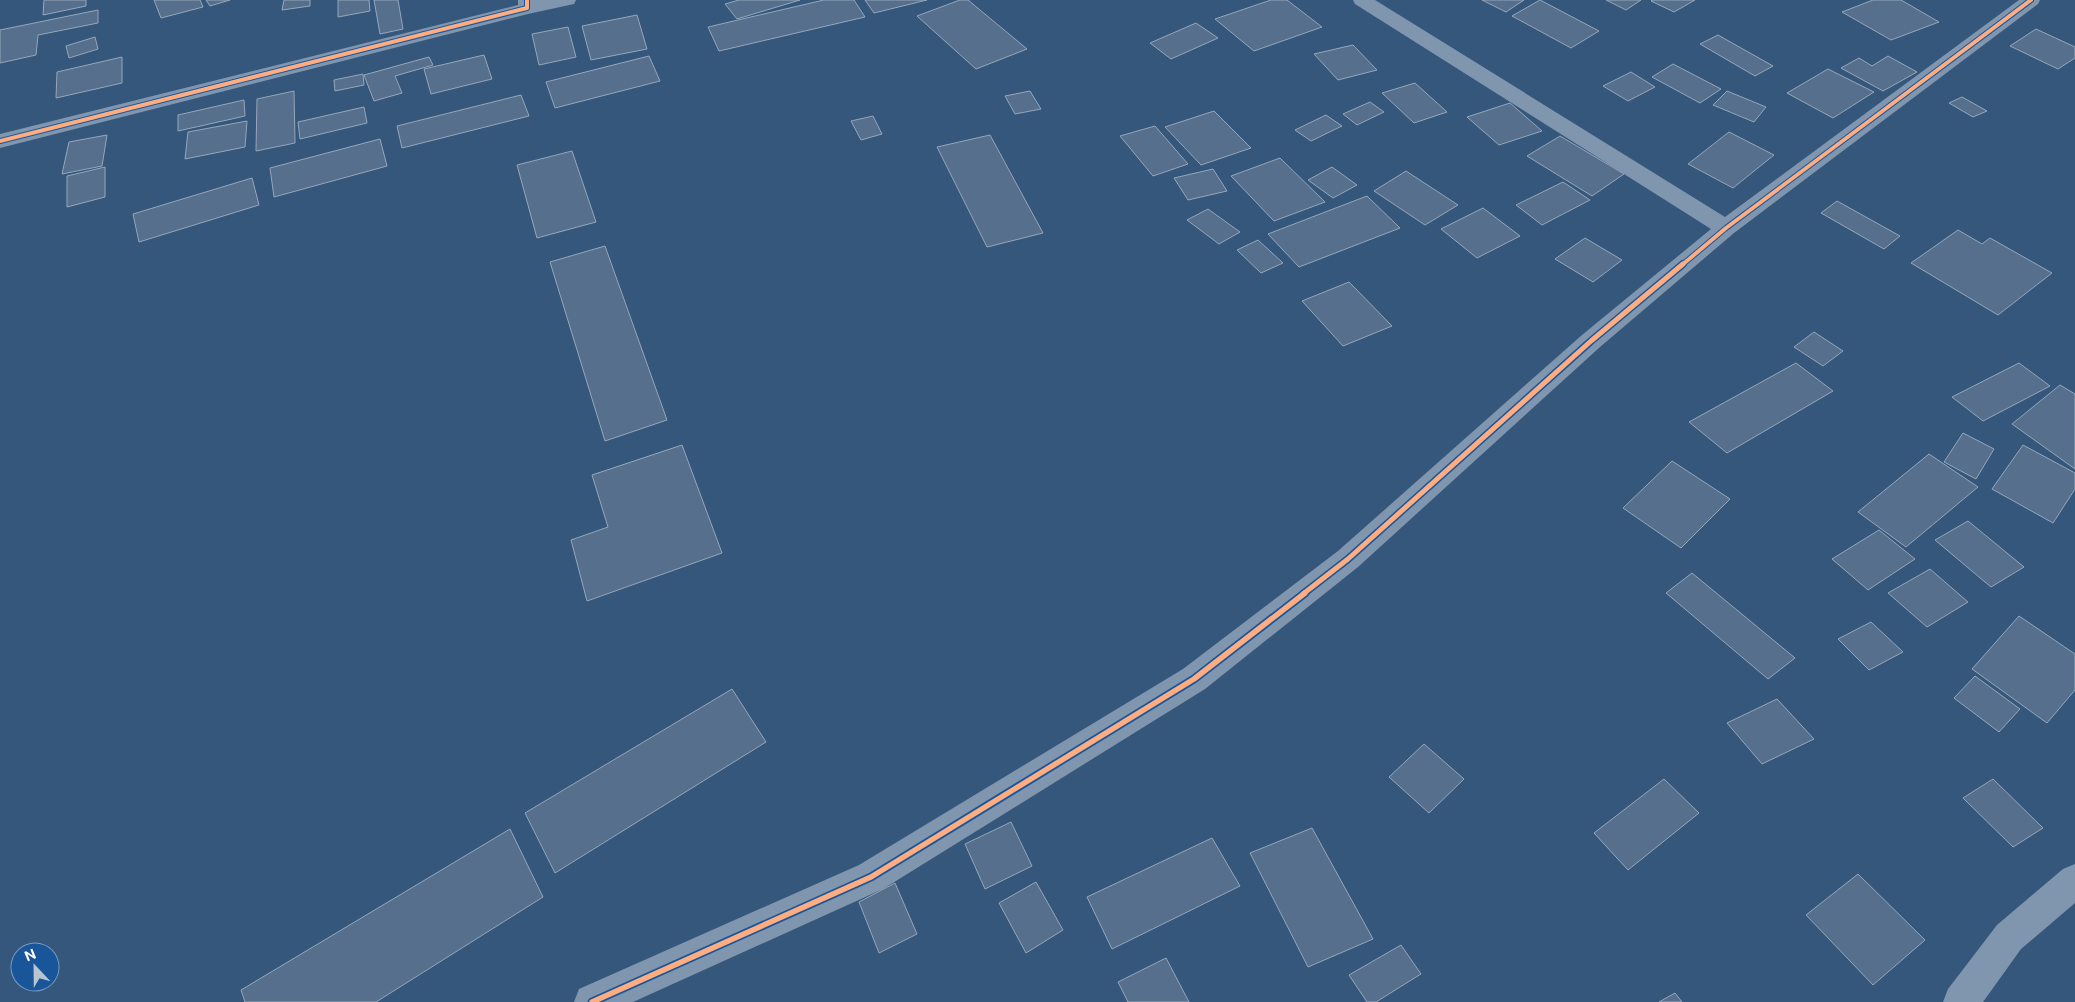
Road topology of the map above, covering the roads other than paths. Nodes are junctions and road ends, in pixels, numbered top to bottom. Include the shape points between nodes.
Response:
1 (567, 0) edge
2 (1362, 0) edge
3 (2030, 0) edge
4 (527, 4) edge
5 (0, 141) edge
6 (1726, 228) junction
7 (2075, 881) edge
8 (592, 1002) edge
9 (1961, 1002) edge

1 - 4 street
2 - 6 street
3 - 6 street
4 - 5 street
6 - 8 street via 1591,341 1348,559 1194,678 870,876
7 - 9 street via 2008,938

